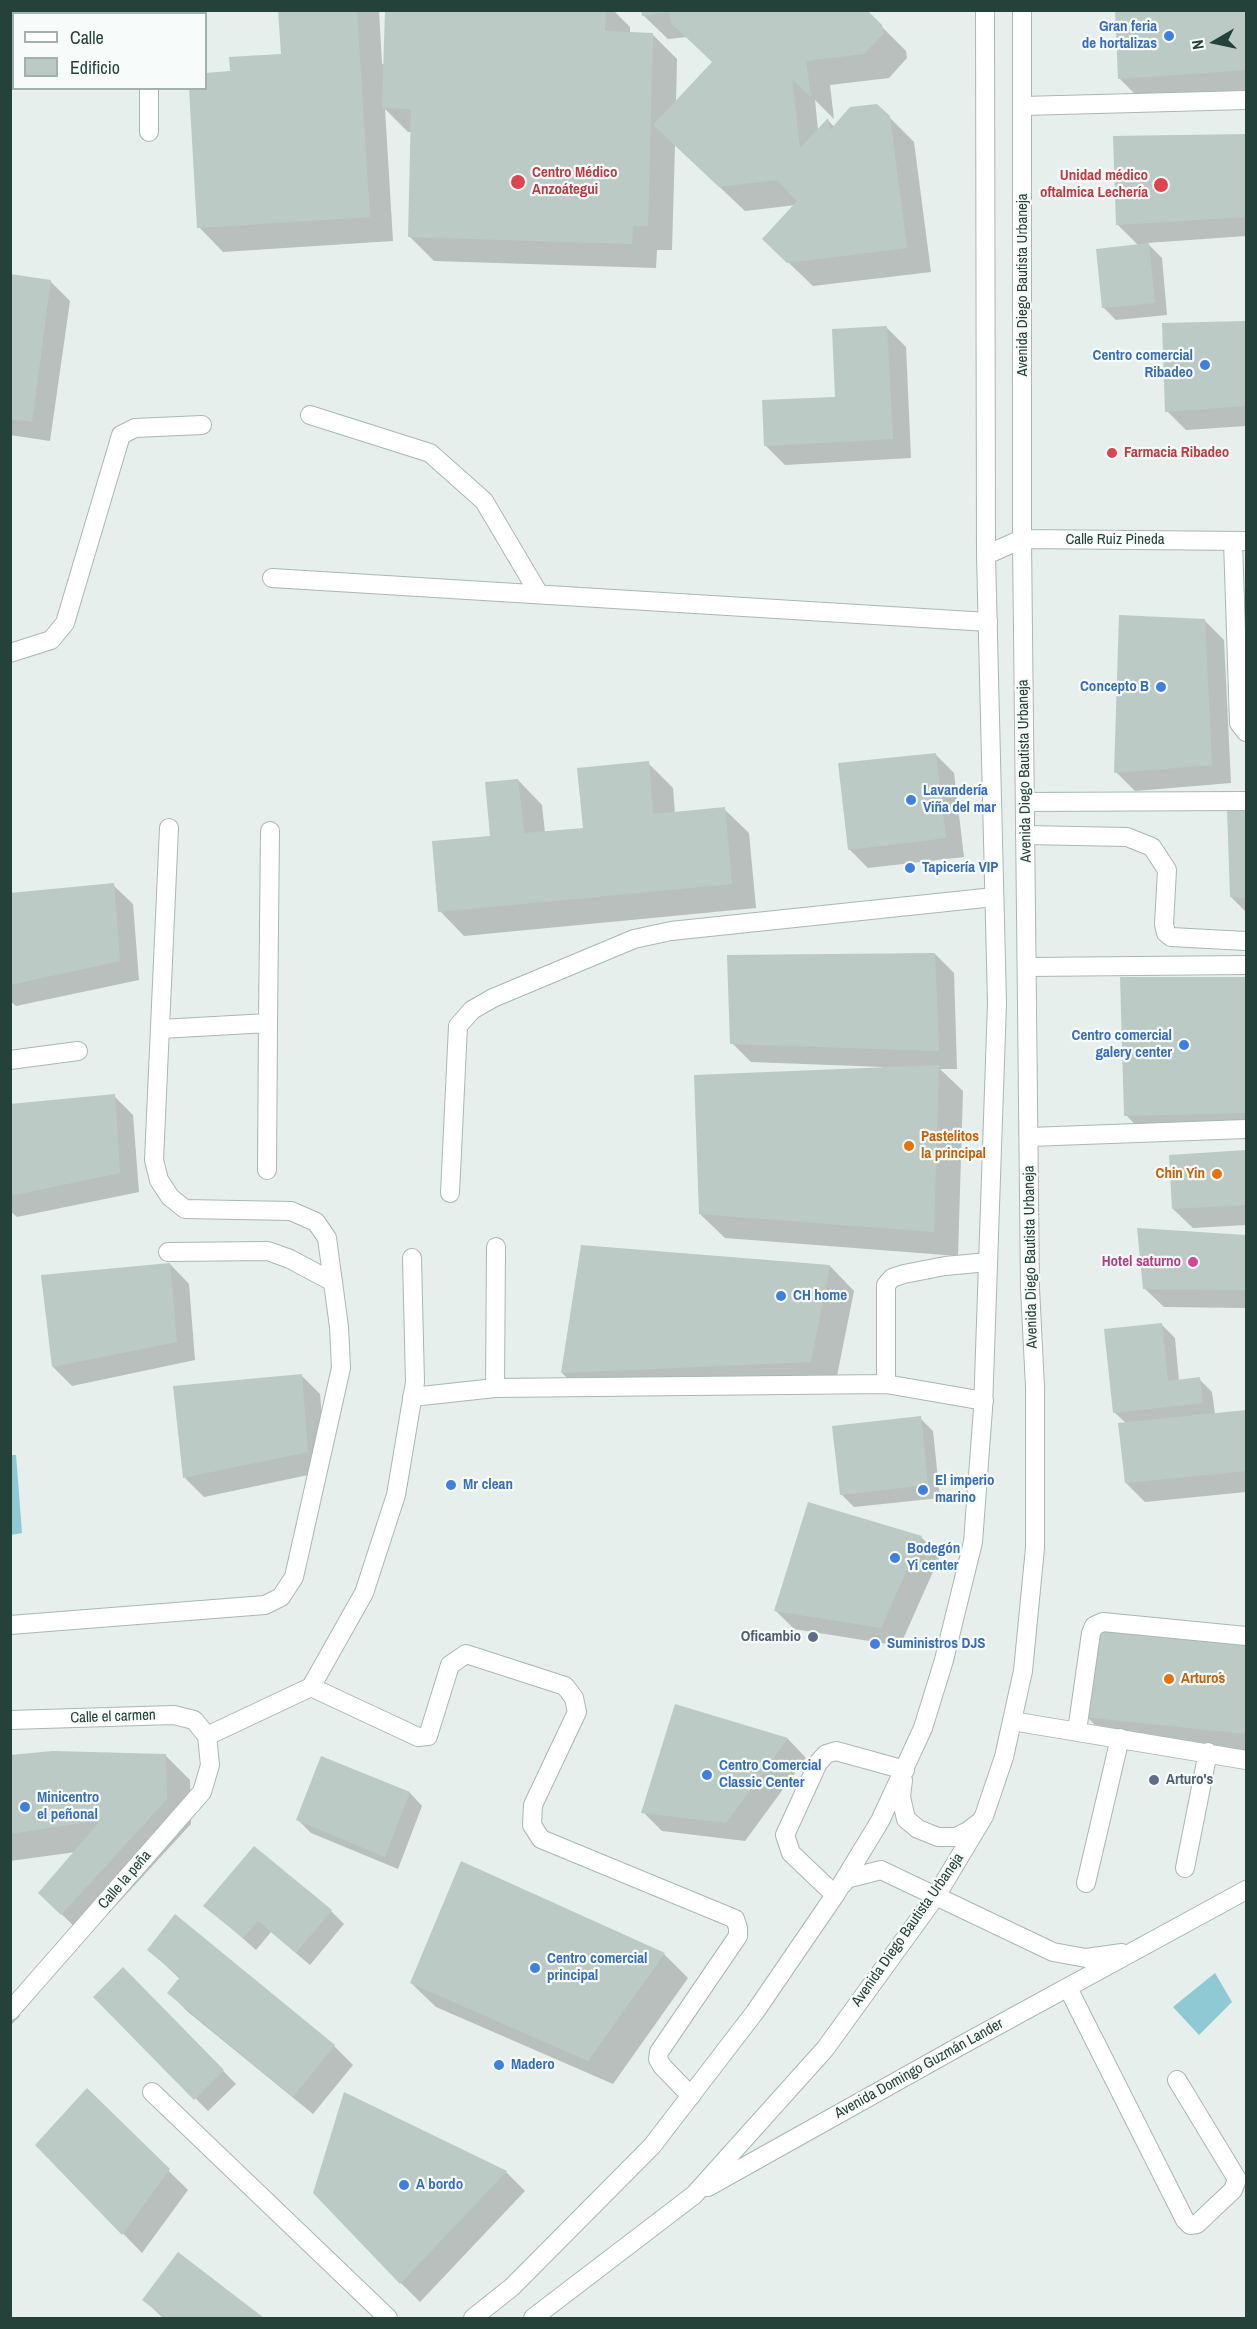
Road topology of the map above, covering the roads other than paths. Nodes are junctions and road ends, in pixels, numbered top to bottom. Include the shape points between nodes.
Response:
1 (986, 10) edge
2 (1022, 10) edge
3 (149, 90) edge
4 (1246, 100) edge
5 (1023, 106) junction
6 (149, 132) dead end
7 (310, 415) dead end
8 (202, 424) dead end
9 (1022, 539) junction
10 (1240, 541) edge
11 (986, 555) junction
12 (272, 578) dead end
13 (539, 594) junction
14 (988, 622) junction
15 (10, 653) edge
16 (1246, 732) edge
17 (1025, 801) junction
18 (1246, 801) edge
19 (169, 828) dead end
20 (270, 831) dead end
21 (1025, 835) junction
22 (994, 897) junction
23 (1246, 941) edge
24 (1246, 965) edge
25 (1028, 968) junction
26 (268, 1023) junction
27 (161, 1029) junction
28 (78, 1051) dead end
29 (10, 1060) edge
30 (1246, 1129) edge
31 (1029, 1137) junction
32 (267, 1170) dead end
33 (450, 1193) dead end
34 (496, 1246) dead end
35 (168, 1252) dead end
36 (412, 1258) dead end
37 (988, 1262) junction
38 (331, 1281) junction
39 (886, 1384) junction
40 (495, 1388) junction
41 (411, 1397) junction
42 (984, 1401) junction
43 (10, 1625) edge
44 (1246, 1636) edge
45 (311, 1687) junction
46 (10, 1720) edge
47 (1012, 1721) junction
48 (1077, 1731) junction
49 (207, 1736) junction
50 (1120, 1738) junction
51 (1208, 1752) junction
52 (1246, 1760) edge
53 (905, 1770) junction
54 (984, 1816) junction
55 (1185, 1868) dead end
56 (1086, 1883) dead end
57 (1246, 1890) edge
58 (836, 1895) junction
59 (936, 1896) junction
60 (1146, 1946) junction
61 (1068, 1988) junction
62 (10, 2011) edge
63 (1177, 2080) dead end
64 (152, 2092) dead end
65 (691, 2096) junction
66 (694, 2196) junction
67 (388, 2319) edge
68 (473, 2319) edge
69 (533, 2319) edge

1 - 11 street
2 - 5 street, Avenida Diego Bautista Urbaneja
3 - 6 street
4 - 5 street
5 - 9 street, Avenida Diego Bautista Urbaneja
7 - 13 street via 430,453 484,501
8 - 15 street via 135,428 121,435 65,623 51,640
9 - 10 street, Calle Ruiz Pineda
9 - 11 street, Calle Ruiz Pineda
9 - 17 street, Avenida Diego Bautista Urbaneja
10 - 16 street via 1239,723
11 - 14 street
12 - 13 street
13 - 14 street
14 - 22 street
17 - 18 street
17 - 21 street, Avenida Diego Bautista Urbaneja
19 - 27 street
20 - 26 street
21 - 23 street via 1127,837 1152,847 1167,870 1166,933 1171,937
21 - 25 street, Avenida Diego Bautista Urbaneja
22 - 33 street via 671,931 634,939 493,998 472,1010 458,1026
22 - 37 street via 997,1003
24 - 25 street
25 - 31 street, Avenida Diego Bautista Urbaneja
26 - 27 street
26 - 32 street
27 - 38 street via 154,1160 159,1180 170,1197 185,1209 291,1210 316,1222 327,1238
28 - 29 street
30 - 31 street
31 - 47 street, Avenida Diego Bautista Urbaneja via 1035,1548 1023,1671
34 - 40 street
35 - 38 street via 268,1251
36 - 41 street
37 - 39 street via 945,1266 892,1278 886,1285
37 - 42 street
38 - 43 street via 339,1327 340,1368 294,1577 281,1597 265,1605
39 - 40 street
39 - 42 street
40 - 41 street
41 - 45 street via 396,1495 364,1593
42 - 53 street via 973,1542 944,1660
44 - 48 street via 1103,1622 1094,1626
45 - 49 street
45 - 65 street via 418,1737 428,1736 450,1665 466,1654 566,1686 577,1712 533,1805 532,1825 541,1839 735,1919 738,1928 738,1936 659,2052 662,2066
46 - 49 street, Calle el carmen via 174,1714 194,1720
47 - 48 street
47 - 54 street, Avenida Diego Bautista Urbaneja
48 - 50 street
49 - 62 street, Calle la peña via 210,1765 202,1792
50 - 51 street
50 - 56 street
51 - 52 street
51 - 55 street
53 - 54 street via 901,1797 906,1819 918,1829 938,1838 956,1837 968,1832
53 - 58 street
53 - 58 street via 836,1751 826,1754 818,1763 785,1834 791,1854
54 - 59 street, Avenida Diego Bautista Urbaneja
57 - 60 street, Avenida Domingo Guzmán Lander
58 - 59 street, Avenida Domingo Guzmán Lander via 846,1879 880,1870
58 - 65 street
59 - 60 street, Avenida Domingo Guzmán Lander via 1071,1958 1111,1956
59 - 66 street, Avenida Diego Bautista Urbaneja via 825,2049
60 - 61 street, Avenida Domingo Guzmán Lander
61 - 63 street via 1185,2220 1197,2224 1233,2190 1237,2179
61 - 66 street, Avenida Domingo Guzmán Lander
64 - 67 street
65 - 68 street via 652,2146 512,2287
66 - 69 street, Avenida Diego Bautista Urbaneja

